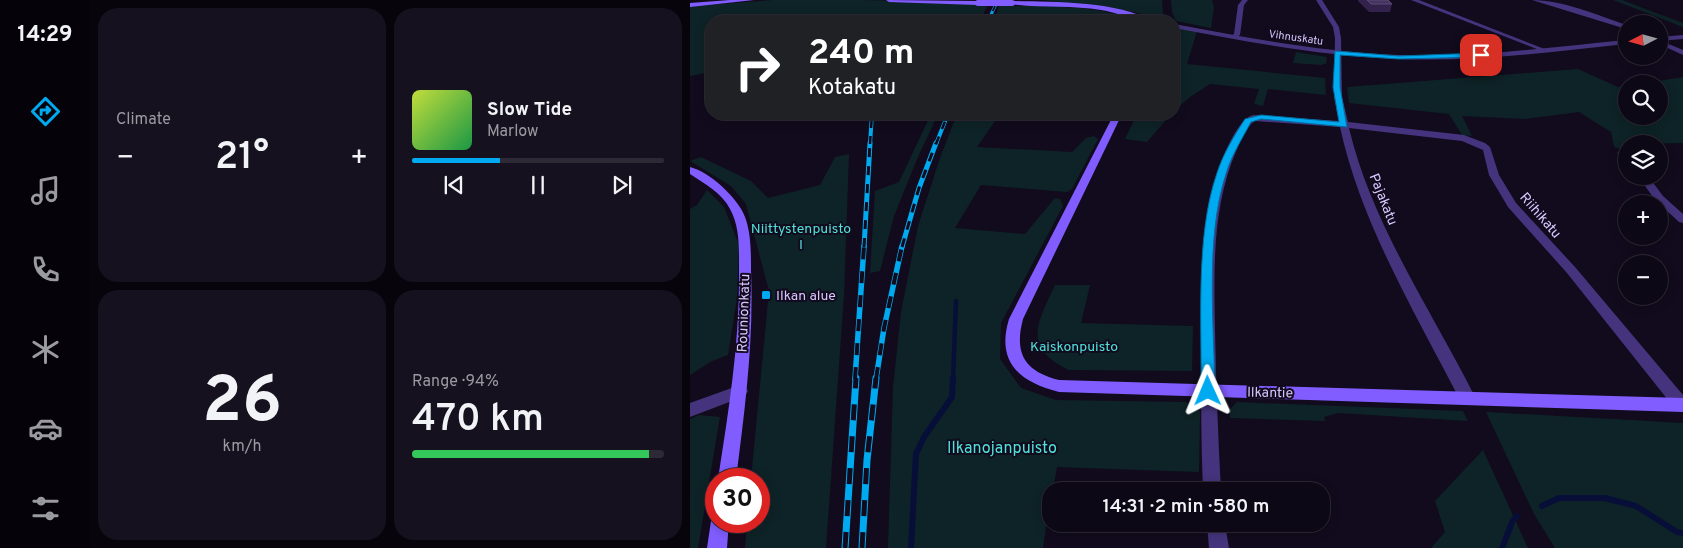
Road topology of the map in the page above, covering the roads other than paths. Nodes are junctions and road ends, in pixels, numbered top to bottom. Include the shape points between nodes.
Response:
1 (751, 0) edge
2 (888, 0) edge
3 (1245, 0) edge
4 (1319, 0) edge
5 (1414, 0) edge
6 (1535, 0) edge
7 (1027, 2) edge
8 (690, 5) edge
9 (1125, 15) edge
10 (1618, 24) edge
11 (1180, 27) edge
12 (1234, 36) junction
13 (1683, 37) edge
14 (1668, 39) edge
15 (1618, 43) edge
16 (1668, 45) edge
17 (1544, 50) junction
18 (1337, 53) junction
19 (1683, 53) edge
20 (1115, 120) edge
21 (1344, 125) junction
22 (690, 170) edge
23 (1650, 185) edge
24 (1683, 220) edge
25 (740, 391) junction
26 (1208, 391) junction
27 (1467, 397) junction
28 (1682, 405) edge
29 (690, 410) edge
30 (729, 468) edge
31 (1212, 482) edge
32 (1217, 532) edge
33 (718, 533) edge
34 (716, 548) edge
35 (1219, 548) edge

1 - 8 main road
2 - 7 main road, bridge
3 - 12 street via 1241,5 1237,35
4 - 18 street, Pajakatu via 1336,27
5 - 17 street
6 - 10 street
7 - 9 main road
11 - 12 street, Vihnuskatu
12 - 18 street, Vihnuskatu
13 - 14 street
15 - 17 street, Vihnuskatu
16 - 19 street
17 - 18 street, Vihnuskatu via 1436,58
18 - 21 street, Pajakatu via 1337,87
20 - 26 main road, Ilkantie via 1017,315 1012,348 1025,369 1045,383
21 - 26 street, Riihikatu via 1253,118 1248,121 1230,153 1221,174 1210,223
21 - 27 street, Pajakatu via 1364,193 1378,226
21 - 28 street, Riihikatu via 1464,138 1487,149 1497,182 1512,206 1576,277
22 - 25 main road, Rounionkatu via 718,188 736,209 741,223 747,301
23 - 24 street
25 - 29 street
25 - 30 main road, Rounionkatu
26 - 27 main road, Ilkantie
26 - 31 street
27 - 28 main road, Ilkantie
32 - 35 street
33 - 34 main road

